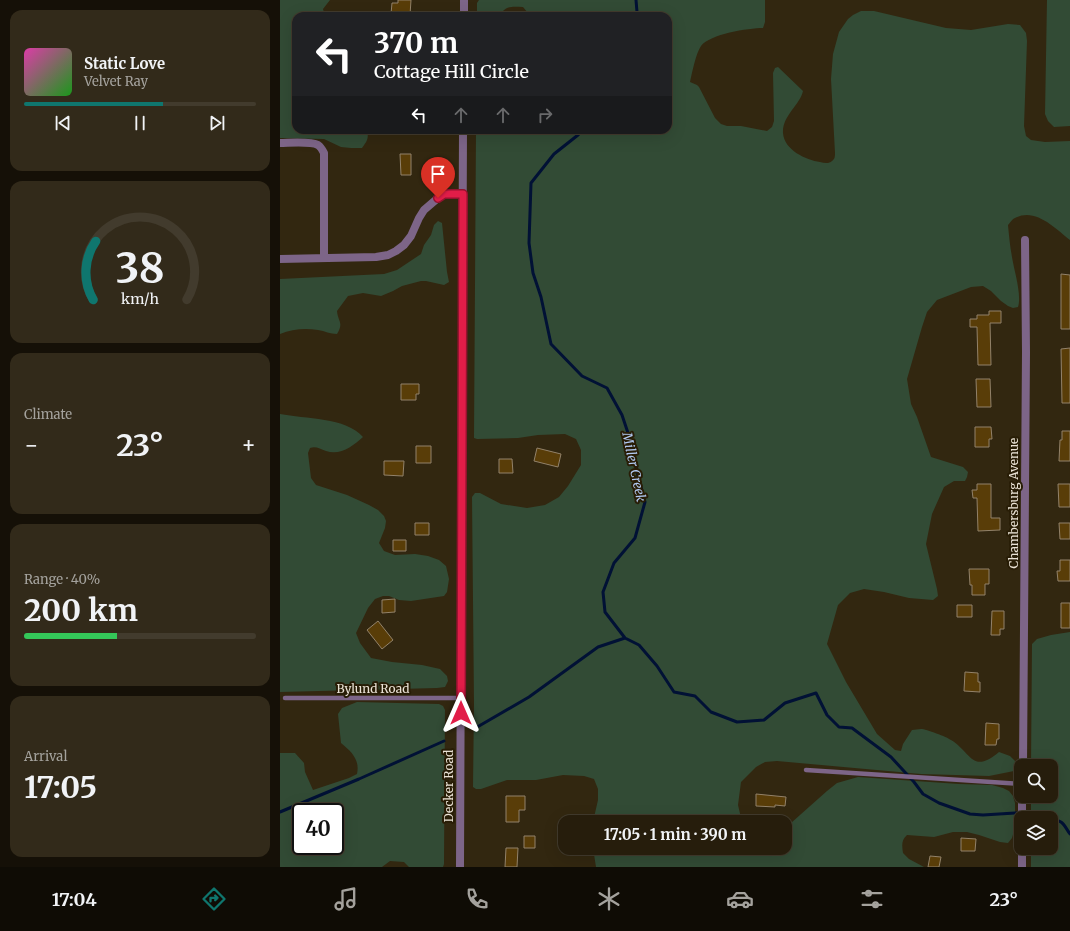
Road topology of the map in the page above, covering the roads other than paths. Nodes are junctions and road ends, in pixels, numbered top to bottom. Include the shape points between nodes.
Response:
1 (464, 0) edge
2 (464, 12) edge
3 (463, 134) edge
4 (280, 143) edge
5 (463, 194) junction
6 (1025, 240) dead end
7 (324, 258) junction
8 (280, 259) edge
9 (286, 698) dead end
10 (461, 698) junction
11 (1023, 759) edge
12 (806, 770) dead end
13 (1014, 784) edge
14 (1022, 855) edge
15 (460, 867) edge
16 (1022, 867) edge

1 - 2 street
3 - 5 street, Decker Road
4 - 7 street via 313,143 319,145 324,153
5 - 7 street via 444,194 430,204 404,245 388,255
5 - 10 street, Decker Road
6 - 11 street, Chambersburg Avenue
7 - 8 street
9 - 10 lane, Bylund Road
10 - 15 street, Decker Road
12 - 13 lane
14 - 16 street

